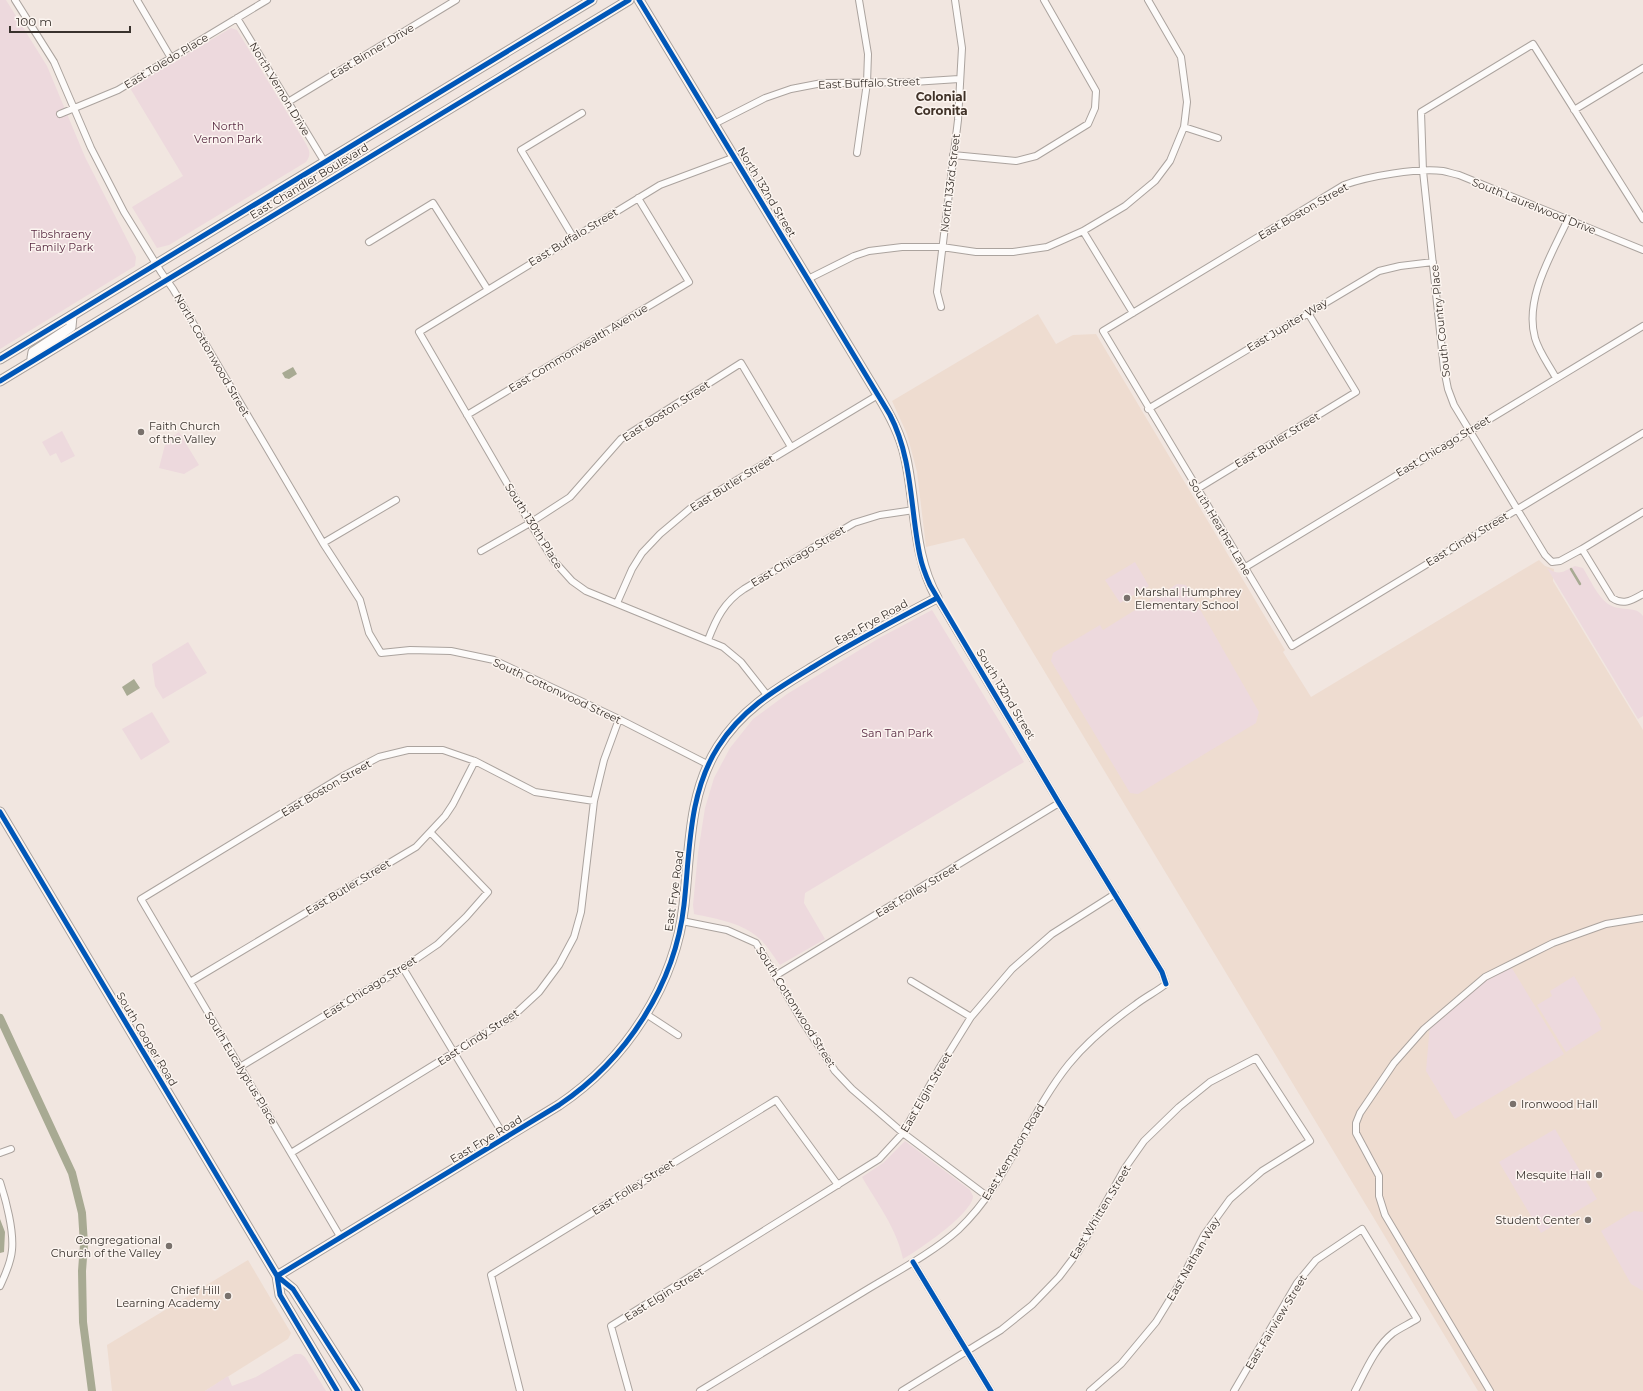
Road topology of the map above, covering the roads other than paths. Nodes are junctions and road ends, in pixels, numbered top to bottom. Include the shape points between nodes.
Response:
1 (16, 0) edge
2 (137, 0) edge
3 (267, 0) edge
4 (456, 0) edge
5 (592, 0) edge
6 (629, 0) edge
7 (639, 0) edge
8 (859, 0) edge
9 (955, 0) edge
10 (1044, 0) edge
11 (1148, 0) edge
12 (237, 18) junction
13 (171, 58) junction
14 (1643, 68) edge
15 (959, 79) junction
16 (867, 83) junction
17 (288, 102) junction
18 (74, 108) junction
19 (1574, 110) junction
20 (582, 113) dead end
21 (60, 114) dead end
22 (714, 124) junction
23 (1184, 127) junction
24 (1218, 138) dead end
25 (857, 152) dead end
26 (953, 155) junction
27 (734, 157) junction
28 (324, 161) junction
29 (1423, 171) junction
30 (638, 198) junction
31 (1568, 219) junction
32 (1643, 219) edge
33 (1083, 231) junction
34 (573, 237) junction
35 (369, 242) dead end
36 (942, 247) junction
37 (1643, 250) edge
38 (1433, 262) junction
39 (156, 265) junction
40 (808, 279) junction
41 (166, 280) junction
42 (488, 290) junction
43 (941, 307) dead end
44 (1133, 313) junction
45 (1308, 313) junction
46 (72, 316) junction
47 (1643, 326) edge
48 (419, 332) joint
49 (0, 359) edge
50 (32, 361) junction
51 (1556, 378) junction
52 (0, 381) edge
53 (878, 395) junction
54 (1148, 409) junction
55 (467, 415) junction
56 (1469, 430) junction
57 (1643, 433) edge
58 (791, 447) junction
59 (1197, 489) junction
60 (396, 500) dead end
61 (1517, 509) junction
62 (914, 510) junction
63 (1643, 512) edge
64 (530, 523) junction
65 (323, 543) junction
66 (1582, 549) junction
67 (482, 551) dead end
68 (1244, 568) junction
69 (1641, 595) edge
70 (937, 598) junction
71 (360, 600) joint
72 (1643, 602) edge
73 (617, 603) junction
74 (708, 640) junction
75 (1292, 646) joint
76 (767, 695) junction
77 (619, 720) junction
78 (475, 761) junction
79 (709, 765) junction
80 (594, 801) junction
81 (1059, 803) junction
82 (0, 812) edge
83 (430, 833) junction
84 (1114, 894) junction
85 (141, 899) joint
86 (1643, 918) edge
87 (682, 920) junction
88 (403, 968) junction
89 (775, 976) junction
90 (911, 981) dead end
91 (190, 982) junction
92 (1166, 984) joint
93 (646, 1014) junction
94 (970, 1017) junction
95 (678, 1035) dead end
96 (454, 1053) junction
97 (240, 1067) junction
98 (904, 1133) junction
99 (506, 1139) junction
100 (1310, 1141) joint
101 (11, 1149) dead end
102 (0, 1153) edge
103 (291, 1154) junction
104 (0, 1182) edge
105 (838, 1185) junction
106 (1, 1191) edge
107 (988, 1197) junction
108 (341, 1238) junction
109 (913, 1262) junction
110 (277, 1276) junction
111 (0, 1286) edge
112 (319, 1329) junction
113 (305, 1338) junction
114 (968, 1351) junction
115 (337, 1391) edge
116 (358, 1391) edge
117 (520, 1391) edge
118 (629, 1391) edge
119 (700, 1391) edge
120 (902, 1391) edge
121 (991, 1391) edge
122 (1090, 1391) edge
123 (1234, 1391) edge
124 (1355, 1391) edge
125 (1490, 1391) edge

1 - 18 street, North Cottonwood Street via 54,62
2 - 13 street
3 - 12 street, East Toledo Place
4 - 17 street, East Binner Drive
5 - 28 main road, East Chandler Boulevard
6 - 41 main road, East Chandler Boulevard
7 - 22 main road, North 132nd Street
8 - 16 street via 868,54
9 - 15 street, North 133rd Street via 962,48
10 - 26 street via 1096,91 1095,108 1088,124 1036,156 1016,161
11 - 23 street via 1181,57 1187,102
12 - 13 street, East Toledo Place
12 - 17 street, North Vernon Drive
13 - 18 street, East Toledo Place via 118,90
14 - 19 street
15 - 16 street, East Buffalo Street
15 - 26 street, North 133rd Street via 958,120
16 - 22 street, East Buffalo Street via 822,83 791,89 765,98
16 - 25 street
17 - 28 street, North Vernon Drive
18 - 21 street, East Toledo Place
18 - 39 street, North Cottonwood Street via 111,187
19 - 29 street via 1533,44 1421,112
19 - 32 street
20 - 34 street via 521,150
22 - 27 main road, North 132nd Street
23 - 24 street
23 - 33 street via 1170,161 1155,181 1125,206
26 - 36 street, North 133rd Street
27 - 30 street, East Buffalo Street via 660,185
27 - 40 main road, North 132nd Street
28 - 39 main road, East Chandler Boulevard
29 - 31 street, South Laurelwood Drive via 1444,171 1459,175
29 - 38 street, South Country Place
29 - 44 street, East Boston Street via 1362,179 1344,185
30 - 34 street, East Buffalo Street
30 - 55 street, East Commonwealth Avenue via 689,282
31 - 37 street, South Laurelwood Drive
31 - 51 street via 1536,290 1532,316 1535,338
33 - 36 street via 1047,247 1013,252 976,252
33 - 44 street
34 - 42 street, East Buffalo Street
35 - 42 street via 433,203
36 - 40 street via 902,247 869,251
36 - 43 street, North 133rd Street via 937,292
38 - 45 street, East Jupiter Way via 1379,271
38 - 56 street, South Country Place via 1448,389
39 - 41 street, North Cottonwood Street
39 - 46 main road, East Chandler Boulevard
40 - 53 main road, North 132nd Street
41 - 50 main road, East Chandler Boulevard
41 - 65 street, North Cottonwood Street
42 - 48 street, East Buffalo Street
44 - 54 street, East Boston Street via 1102,331
45 - 54 street, East Jupiter Way
45 - 59 street, East Butler Street via 1356,392
46 - 49 main road, East Chandler Boulevard
46 - 50 main road via 71,327 34,352
47 - 51 street, East Chicago Street
48 - 55 street, South 130th Place
50 - 52 main road, East Chandler Boulevard
51 - 56 street, East Chicago Street
53 - 58 street, East Butler Street
53 - 62 main road, South 132nd Street via 901,442
54 - 59 street, South Heather Lane
55 - 64 street, South 130th Place
56 - 61 street, South Country Place
56 - 68 street, East Chicago Street
57 - 61 street, East Cindy Street
58 - 64 street, East Boston Street via 741,363 622,439 570,496
58 - 73 street, East Butler Street via 692,507 677,519 642,553
59 - 68 street, South Heather Lane
60 - 65 street
61 - 66 street, South Country Place via 1552,562 1560,561
61 - 75 street, East Cindy Street
62 - 70 main road, South 132nd Street via 920,557
62 - 74 street, East Chicago Street via 880,515 854,523 744,589 723,607
63 - 66 street
64 - 67 street, East Boston Street
64 - 73 street, South 130th Place via 567,577 586,591
65 - 71 street, North Cottonwood Street
66 - 69 street via 1612,598 1618,602 1625,602
68 - 75 street, South Heather Lane
69 - 72 street
70 - 76 main road, East Frye Road via 847,646
70 - 81 street, South 132nd Street
71 - 77 street, South Cottonwood Street via 369,633 381,653 410,650 451,651 494,660
73 - 74 street, South 130th Place
74 - 76 street, South 130th Place via 723,647 741,662
76 - 79 main road, East Frye Road via 751,708 732,730 718,747
77 - 79 street, South Cottonwood Street
77 - 80 street, East Cindy Street via 604,760
78 - 80 street, East Boston Street via 535,792
78 - 83 street, East Butler Street via 446,816
78 - 85 street, East Boston Street via 443,750 408,750 379,757 343,776
79 - 87 main road, East Frye Road via 694,810
80 - 96 street, East Cindy Street via 581,912 574,937 559,965 539,992 513,1016
81 - 84 street, South 132nd Street
81 - 89 street, East Folley Street
82 - 110 main road, South Cooper Road
83 - 88 street, East Chicago Street via 488,892 438,944
83 - 91 street, East Butler Street via 416,847
84 - 92 street, South 132nd Street via 1162,972
84 - 94 street, East Elgin Street via 1052,934 1012,969
85 - 91 street, South Eucalyptus Place
86 - 125 street via 1606,924 1566,937 1485,977 1424,1029 1394,1063 1356,1122 1356,1133 1379,1176 1379,1196 1385,1215
87 - 89 street, South Cottonwood Street via 727,930 756,943
87 - 93 main road, East Frye Road via 667,972
88 - 96 street
88 - 97 street, East Chicago Street
89 - 98 street, South Cottonwood Street via 835,1071 852,1089
90 - 94 street
91 - 97 street, South Eucalyptus Place
92 - 107 street, East Kempton Road via 1114,1021 1069,1064 1049,1092
93 - 95 street
93 - 99 main road, East Frye Road via 622,1049 595,1078 576,1094
94 - 98 street, East Elgin Street
96 - 99 street
96 - 103 street, East Cindy Street
97 - 103 street, South Eucalyptus Place
98 - 105 street, East Elgin Street via 880,1159
98 - 107 street, South Cottonwood Street
99 - 108 main road, East Frye Road
100 - 114 street, East Whitten Street via 1256,1058 1210,1082 1179,1107 1144,1141 1078,1252 1059,1277 1032,1305 1001,1330
100 - 122 street, East Nathan Way via 1262,1171 1230,1199 1204,1235 1156,1322 1121,1364
101 - 102 street
103 - 108 street, South Eucalyptus Place
104 - 106 street
105 - 117 street, East Folley Street via 776,1100 491,1274
105 - 118 street, East Elgin Street via 611,1326
106 - 111 street via 10,1220 12,1250
107 - 109 street, East Kempton Road via 958,1230
108 - 110 main road, East Frye Road
109 - 114 street
109 - 119 street, East Kempton Road
110 - 112 main road, South Cooper Road via 294,1289
110 - 113 main road, South Cooper Road via 280,1295
112 - 113 main road
112 - 116 main road, South Cooper Road
113 - 115 main road, South Cooper Road
114 - 120 street, East Whitten Street
114 - 121 street
123 - 124 street, East Fairview Street via 1297,1283 1316,1260 1362,1229 1417,1319 1392,1334 1381,1346

